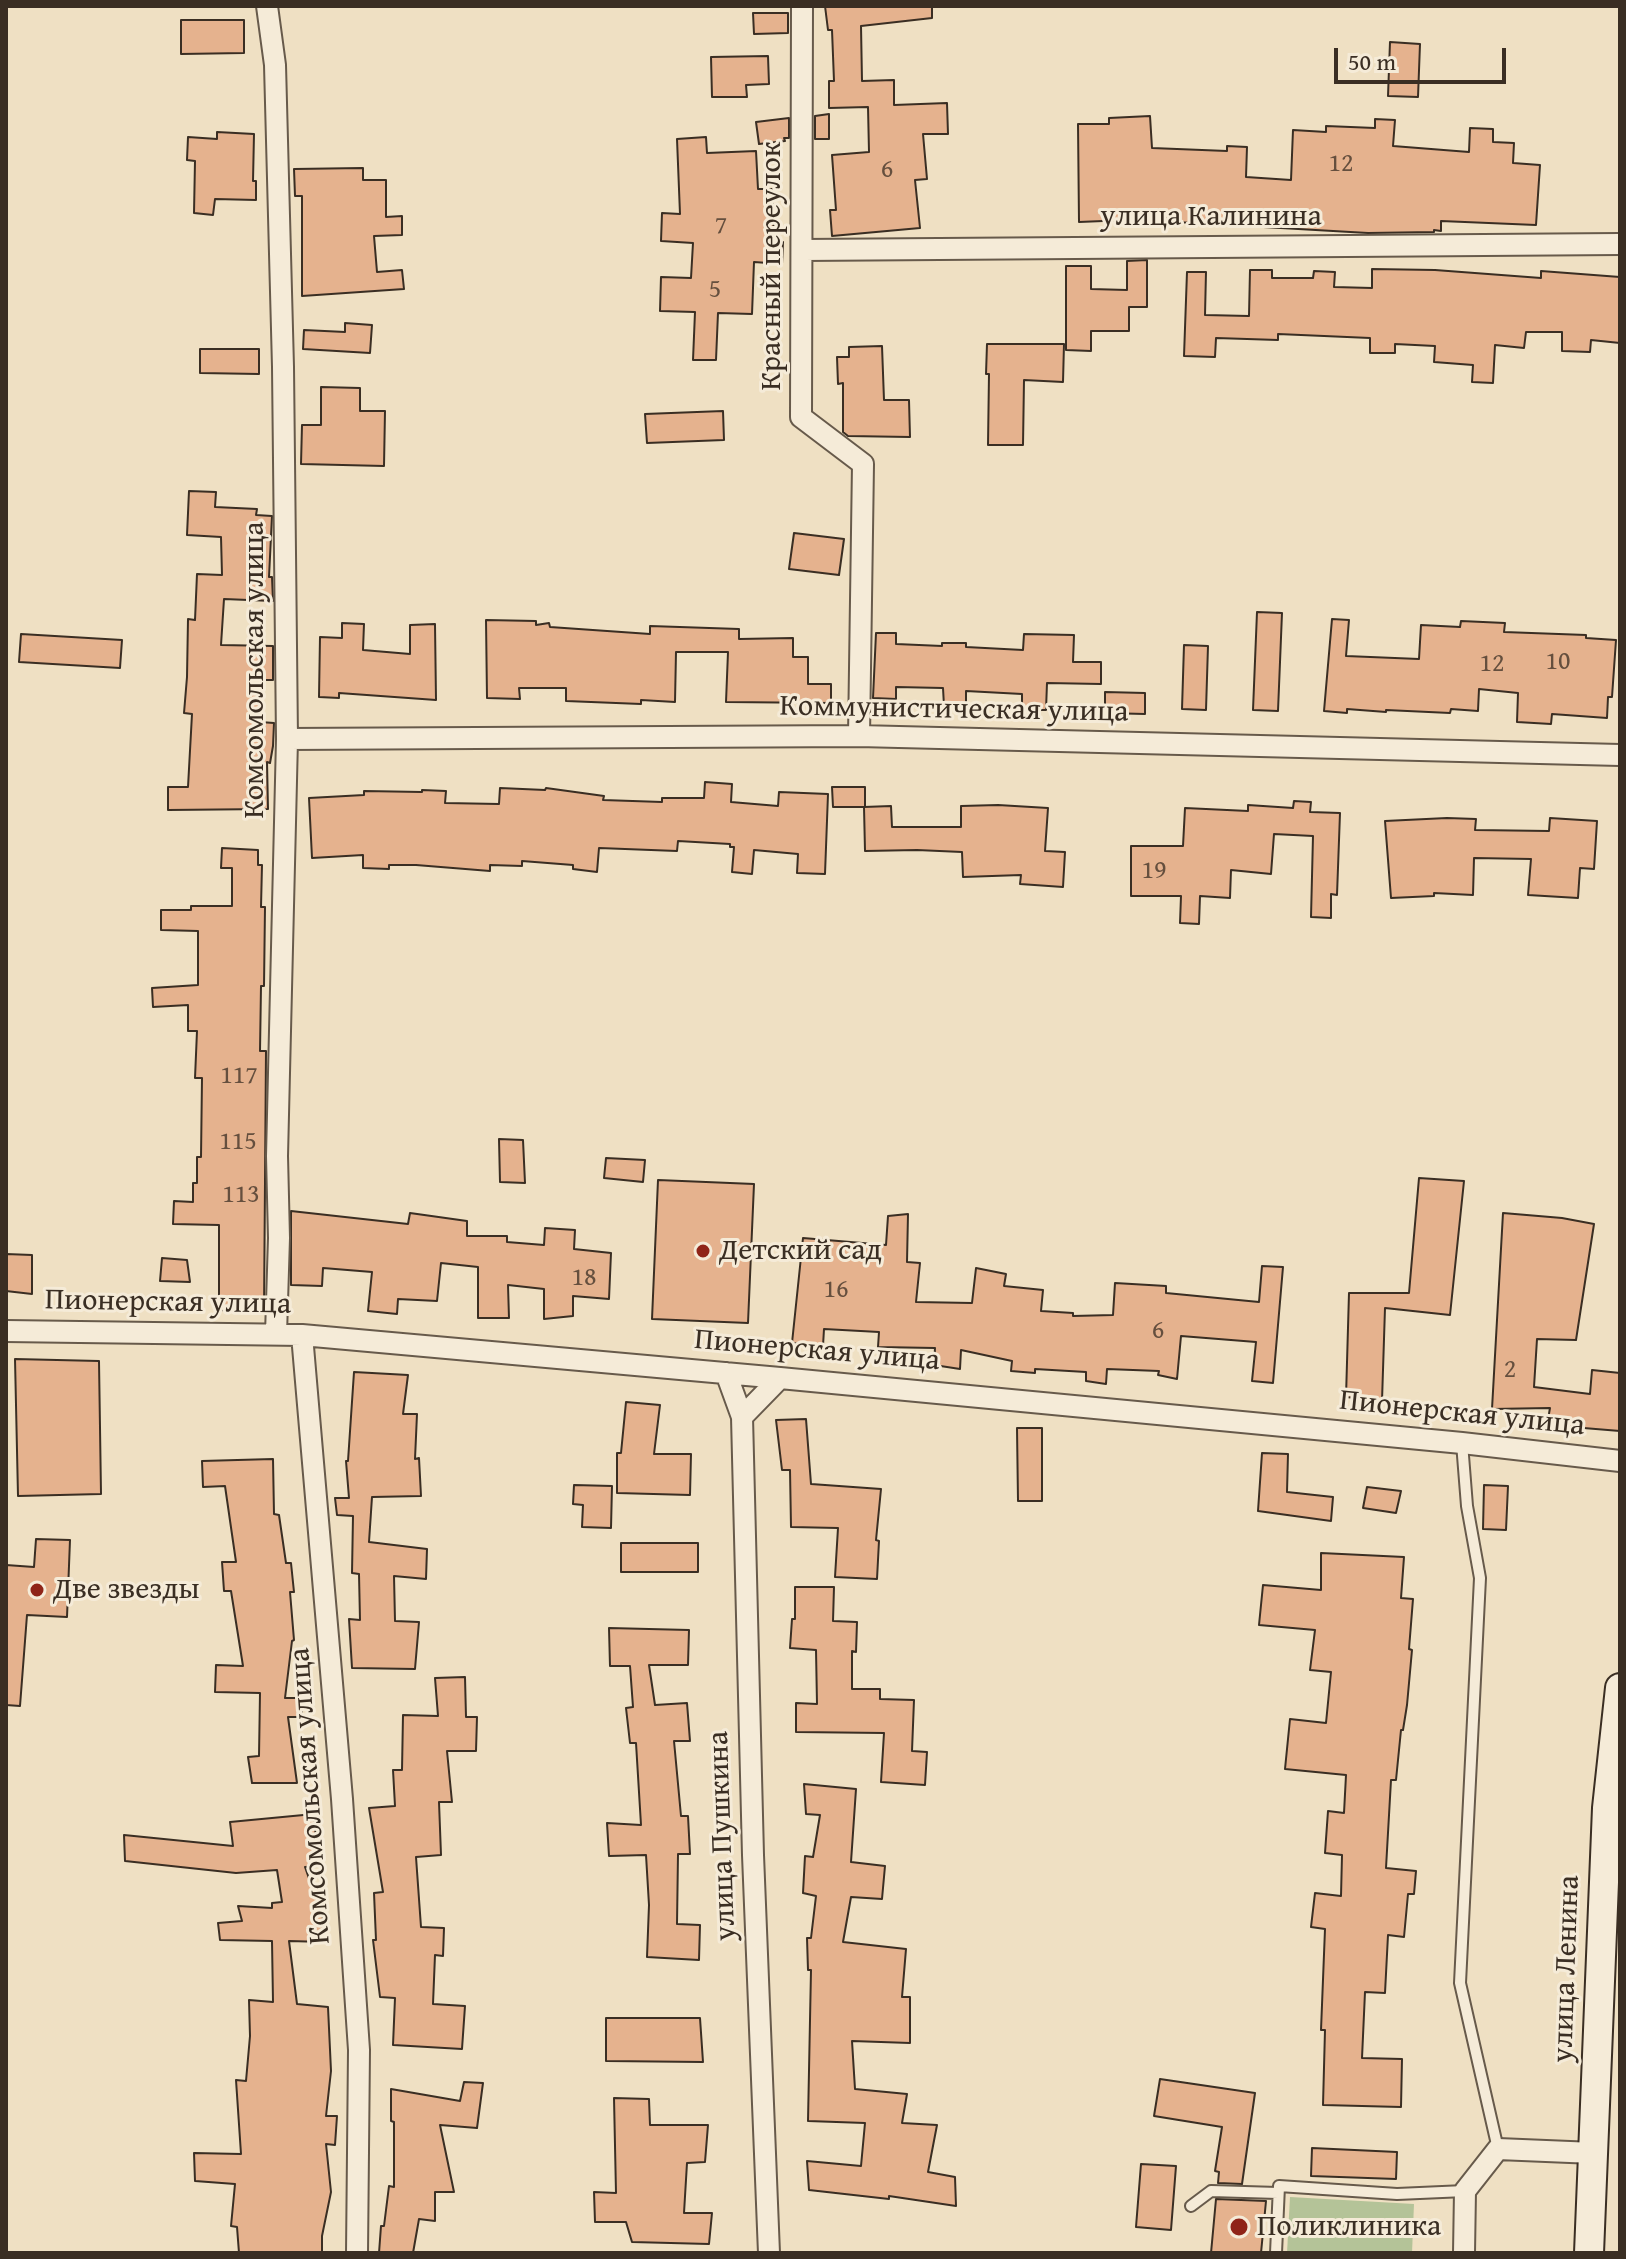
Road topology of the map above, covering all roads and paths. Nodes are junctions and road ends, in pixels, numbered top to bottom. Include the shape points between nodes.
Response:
1 (267, 6) edge
2 (802, 6) edge
3 (1620, 244) edge
4 (803, 250) junction
5 (859, 736) junction
6 (287, 739) junction
7 (1620, 755) edge
8 (6, 1331) edge
9 (276, 1334) junction
10 (302, 1335) junction
11 (726, 1373) junction
12 (780, 1378) junction
13 (742, 1417) junction
14 (1462, 1443) junction
15 (1620, 1461) edge
16 (1620, 1688) edge
17 (1498, 2149) junction
18 (1594, 2153) junction
19 (1465, 2191) junction
20 (1278, 2193) junction
21 (1191, 2206) dead end
22 (357, 2253) edge
23 (769, 2253) edge
24 (1276, 2253) edge
25 (1464, 2253) edge
26 (1589, 2253) edge

1 - 6 street, Комсомольская улица via 275,65 283,335
2 - 4 street, Красный переулок
3 - 4 street, улица Калинина
4 - 5 street, Красный переулок via 801,417 863,464
5 - 6 street, Коммунистическая улица
5 - 7 street, Коммунистическая улица
6 - 9 street, Комсомольская улица
8 - 9 street, Пионерская улица
9 - 10 street, Пионерская улица
10 - 11 street, Пионерская улица
10 - 22 street, Комсомольская улица via 359,2050
11 - 12 street, Пионерская улица
11 - 13 street, улица Пушкина
12 - 13 street
12 - 14 street, Пионерская улица
13 - 23 street, улица Пушкина
14 - 15 street, Пионерская улица
14 - 17 lane via 1480,1578 1460,1983
16 - 18 street, улица Ленина via 1607,1808
17 - 18 street
17 - 19 street
18 - 26 street, улица Ленина
19 - 20 lane via 1397,2194 1279,2186
19 - 25 street
20 - 21 lane via 1211,2191
20 - 24 lane

